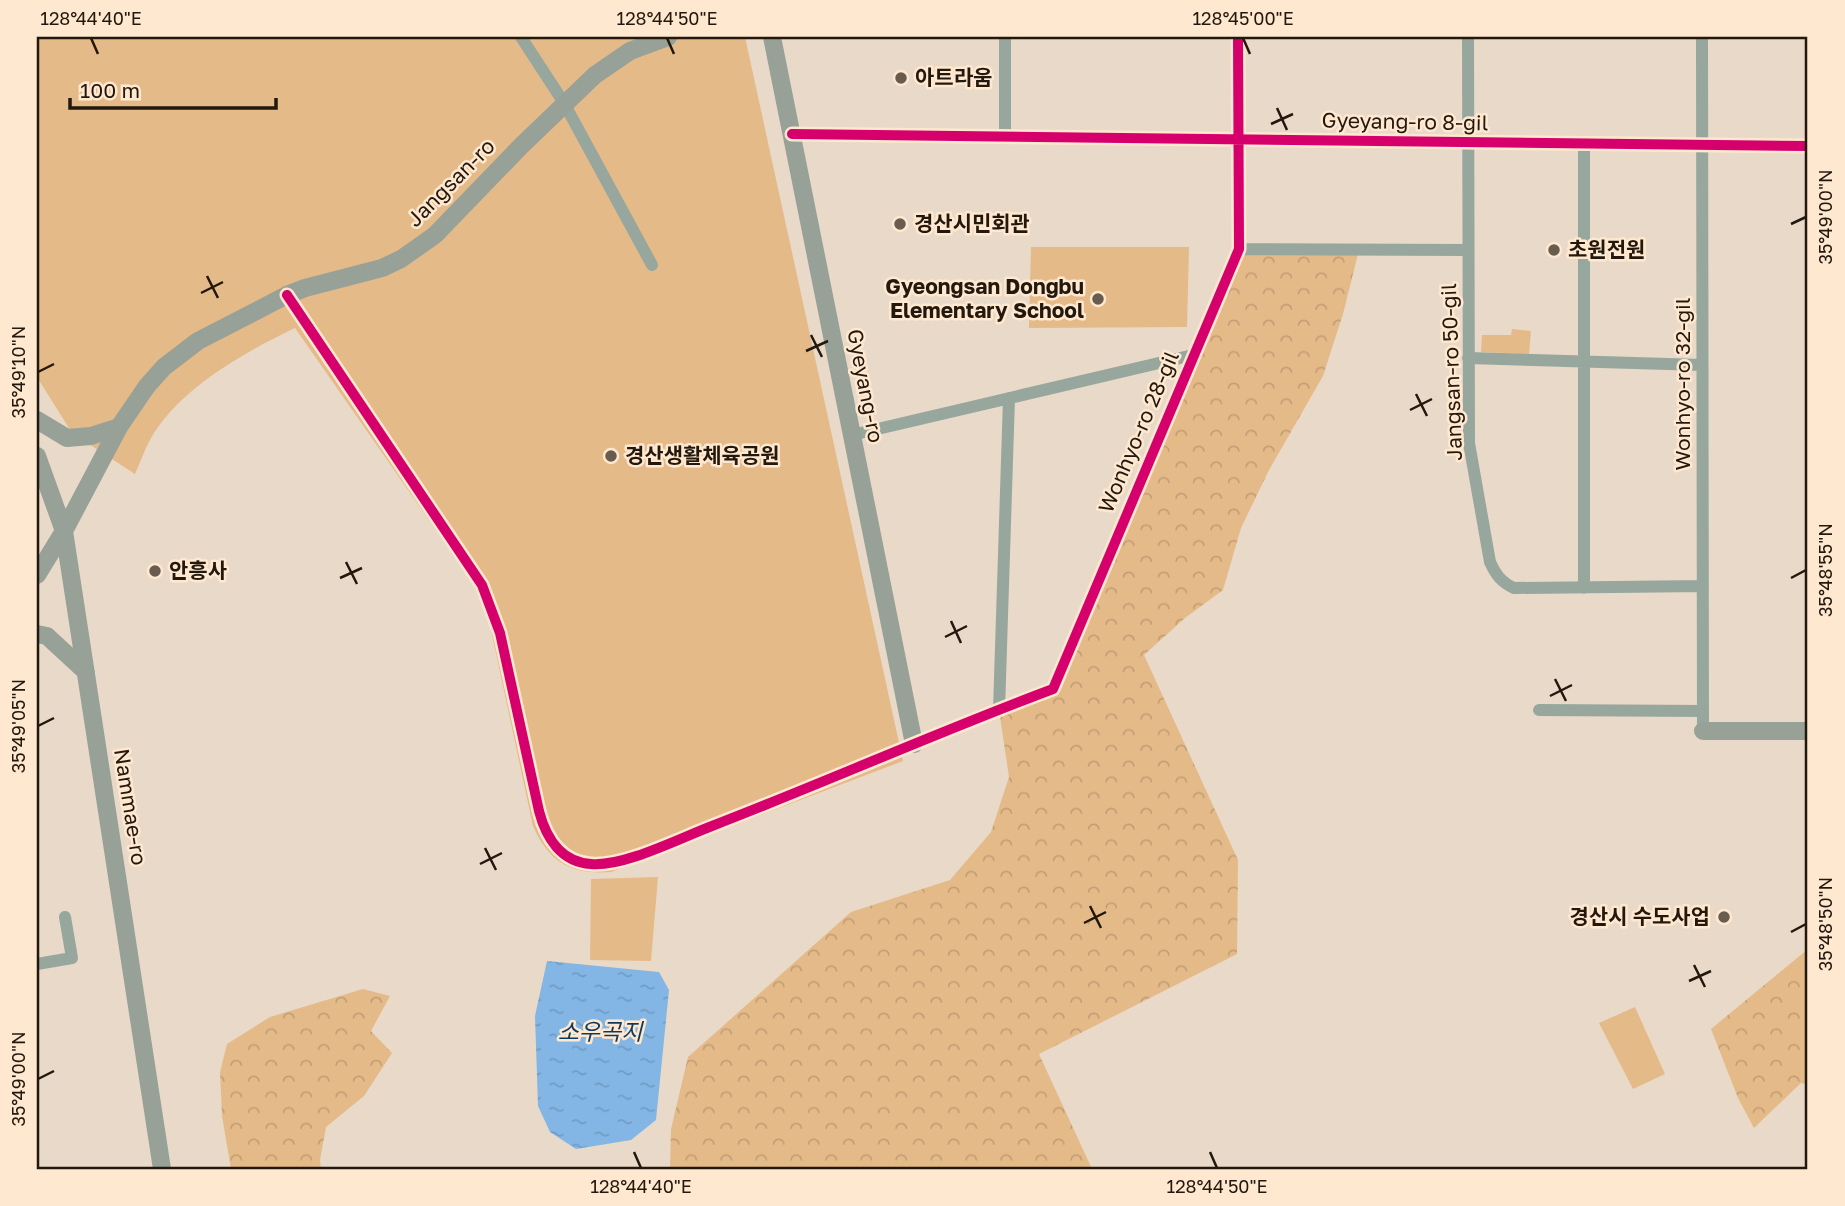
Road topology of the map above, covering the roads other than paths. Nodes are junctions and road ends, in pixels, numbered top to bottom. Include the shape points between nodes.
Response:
1 (521, 37) edge
2 (668, 37) edge
3 (772, 37) edge
4 (1005, 37) edge
5 (1238, 37) edge
6 (1468, 37) edge
7 (1702, 37) edge
8 (564, 103) junction
9 (792, 134) junction
10 (1005, 136) junction
11 (1239, 139) junction
12 (1468, 142) junction
13 (1584, 144) junction
14 (1702, 145) junction
15 (1808, 146) edge
16 (1238, 249) junction
17 (1468, 250) junction
18 (652, 265) dead end
19 (287, 295) junction
20 (1193, 355) junction
21 (1468, 358) junction
22 (1584, 362) junction
23 (1702, 365) junction
24 (1009, 398) junction
25 (37, 421) edge
26 (119, 427) junction
27 (852, 435) junction
28 (37, 456) edge
29 (64, 531) junction
30 (37, 575) edge
31 (1703, 586) junction
32 (1584, 588) junction
33 (37, 634) edge
34 (86, 672) junction
35 (999, 710) junction
36 (1539, 710) dead end
37 (1703, 710) junction
38 (1703, 731) joint
39 (1808, 731) edge
40 (914, 744) junction
41 (65, 917) dead end
42 (37, 964) edge
43 (162, 1169) edge

1 - 8 street
2 - 8 street, Jangsan-ro via 614,61
3 - 9 street, Gyeyang-ro
4 - 10 street
5 - 11 street, Wonhyo-ro 28-gil
6 - 12 street, Jangsan-ro 50-gil
7 - 14 street, Wonhyo-ro 32-gil
8 - 18 street
8 - 19 street, Jangsan-ro via 419,248 382,268
9 - 10 street, Gyeyang-ro 8-gil
9 - 27 street, Gyeyang-ro
10 - 11 street, Gyeyang-ro 8-gil
11 - 12 street, Gyeyang-ro 8-gil
11 - 16 street, Wonhyo-ro 28-gil
12 - 13 street, Gyeyang-ro 8-gil
12 - 17 street, Jangsan-ro 50-gil
13 - 14 street, Gyeyang-ro 8-gil
13 - 22 street
14 - 15 street, Gyeyang-ro 8-gil
14 - 23 street, Wonhyo-ro 32-gil
16 - 17 street
16 - 20 street, Wonhyo-ro 28-gil
17 - 21 street, Jangsan-ro 50-gil
19 - 26 street, Jangsan-ro via 183,351 147,386
19 - 40 street, Wonhyo-ro 28-gil via 482,585 500,634 542,824 565,856 577,862 610,864
20 - 24 street
20 - 35 street, Wonhyo-ro 28-gil via 1053,690
21 - 22 street
21 - 32 street, Jangsan-ro 50-gil via 1469,443 1496,574 1514,588
22 - 23 street
22 - 32 street
23 - 31 street, Wonhyo-ro 32-gil
24 - 27 street
24 - 35 street
25 - 26 street via 67,438
26 - 29 street, Jangsan-ro
27 - 40 street, Gyeyang-ro
28 - 29 street, Nammae-ro
29 - 30 street, Jangsan-ro
29 - 34 street, Nammae-ro
31 - 32 street, Jangsan-ro 50-gil
31 - 37 street, Wonhyo-ro 32-gil
33 - 34 street via 47,636
34 - 43 street, Nammae-ro
35 - 40 street, Wonhyo-ro 28-gil
36 - 37 street
37 - 38 street, Wonhyo-ro 32-gil
38 - 39 street
41 - 42 street via 72,958

